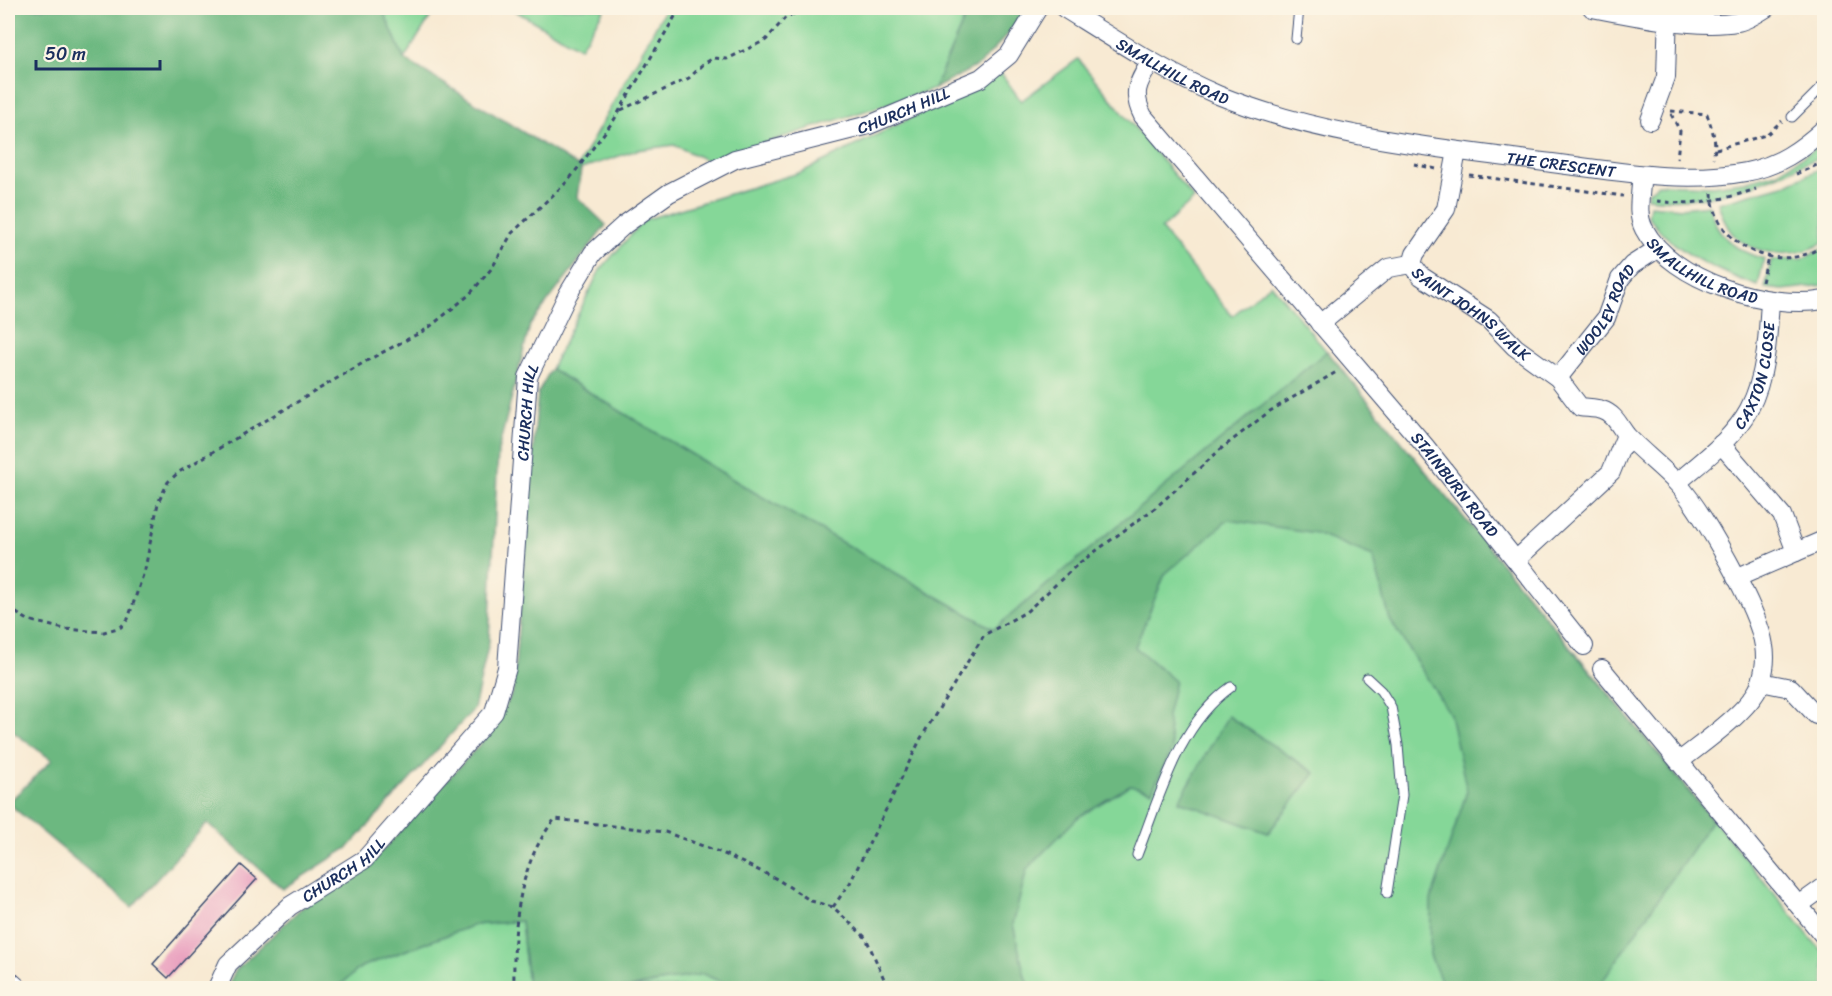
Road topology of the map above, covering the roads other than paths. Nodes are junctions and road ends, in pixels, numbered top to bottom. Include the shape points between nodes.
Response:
1 (1038, 8) edge
2 (1064, 8) edge
3 (1299, 8) edge
4 (1592, 8) edge
5 (1766, 8) edge
6 (1668, 13) edge
7 (1296, 39) dead end
8 (1151, 61) junction
9 (1824, 85) edge
10 (1792, 117) road end
11 (1288, 120) joint
12 (1650, 120) dead end
13 (1824, 129) edge
14 (1457, 151) junction
15 (1641, 175) junction
16 (1657, 249) junction
17 (1413, 264) junction
18 (1766, 293) junction
19 (1824, 300) edge
20 (1320, 324) junction
21 (1558, 378) junction
22 (1626, 435) junction
23 (1721, 444) junction
24 (1677, 483) junction
25 (1824, 540) edge
26 (1796, 552) junction
27 (1516, 560) junction
28 (1736, 578) junction
29 (1584, 646) dead end
30 (1602, 669) dead end
31 (1367, 678) dead end
32 (1761, 682) junction
33 (1232, 687) dead end
34 (1824, 712) edge
35 (1680, 761) junction
36 (1137, 855) dead end
37 (1824, 886) edge
38 (1387, 893) dead end
39 (1799, 905) junction
40 (1824, 936) edge
41 (8, 979) edge
42 (18, 988) edge
43 (217, 988) edge

1 - 43 street, CHURCH HILL via 1009,55 981,78 869,125 735,159 669,192 593,253 568,294 528,377 507,668 494,712 365,859 290,906 228,964
2 - 8 street, SMALLHILL ROAD
3 - 7 lane
4 - 6 street via 1635,16
5 - 6 street via 1738,22 1703,24
6 - 12 street via 1666,77
8 - 11 street, SMALLHILL ROAD via 1217,94
8 - 20 street, STAINBURN ROAD via 1139,82 1135,100 1143,116
9 - 10 lane
11 - 14 street, THE CRESCENT
13 - 15 street, THE CRESCENT via 1779,163 1746,172
14 - 15 street, THE CRESCENT
14 - 17 street, SAINT JOHNS WALK via 1446,209 1414,254
15 - 16 street, SMALLHILL ROAD via 1643,227
16 - 18 street, SMALLHILL ROAD via 1715,284 1760,299
16 - 21 street, WOOLEY ROAD via 1632,265 1620,279 1606,318
17 - 20 street via 1388,268
17 - 21 street, SAINT JOHNS WALK via 1421,276 1490,320 1515,347
18 - 19 street, SMALLHILL ROAD via 1796,302
18 - 23 street, CAXTON CLOSE via 1767,344 1756,392 1748,410
20 - 27 street, STAINBURN ROAD
21 - 22 street, SAINT JOHNS WALK via 1580,407 1603,410 1614,417
22 - 24 street, SAINT JOHNS WALK
22 - 27 street via 1611,472
23 - 24 street, CAXTON CLOSE
23 - 26 street via 1782,515
24 - 28 street, SAINT JOHNS WALK
25 - 26 street
26 - 28 street
27 - 29 street, STAINBURN ROAD
28 - 32 street, SAINT JOHNS WALK via 1764,647
30 - 35 street
31 - 38 lane via 1391,707 1398,745 1402,795
32 - 34 street via 1791,688 1816,715
32 - 35 street, SAINT JOHNS WALK via 1745,706
33 - 36 lane via 1212,701 1186,738
35 - 39 street
37 - 39 street
39 - 40 street
41 - 42 street

